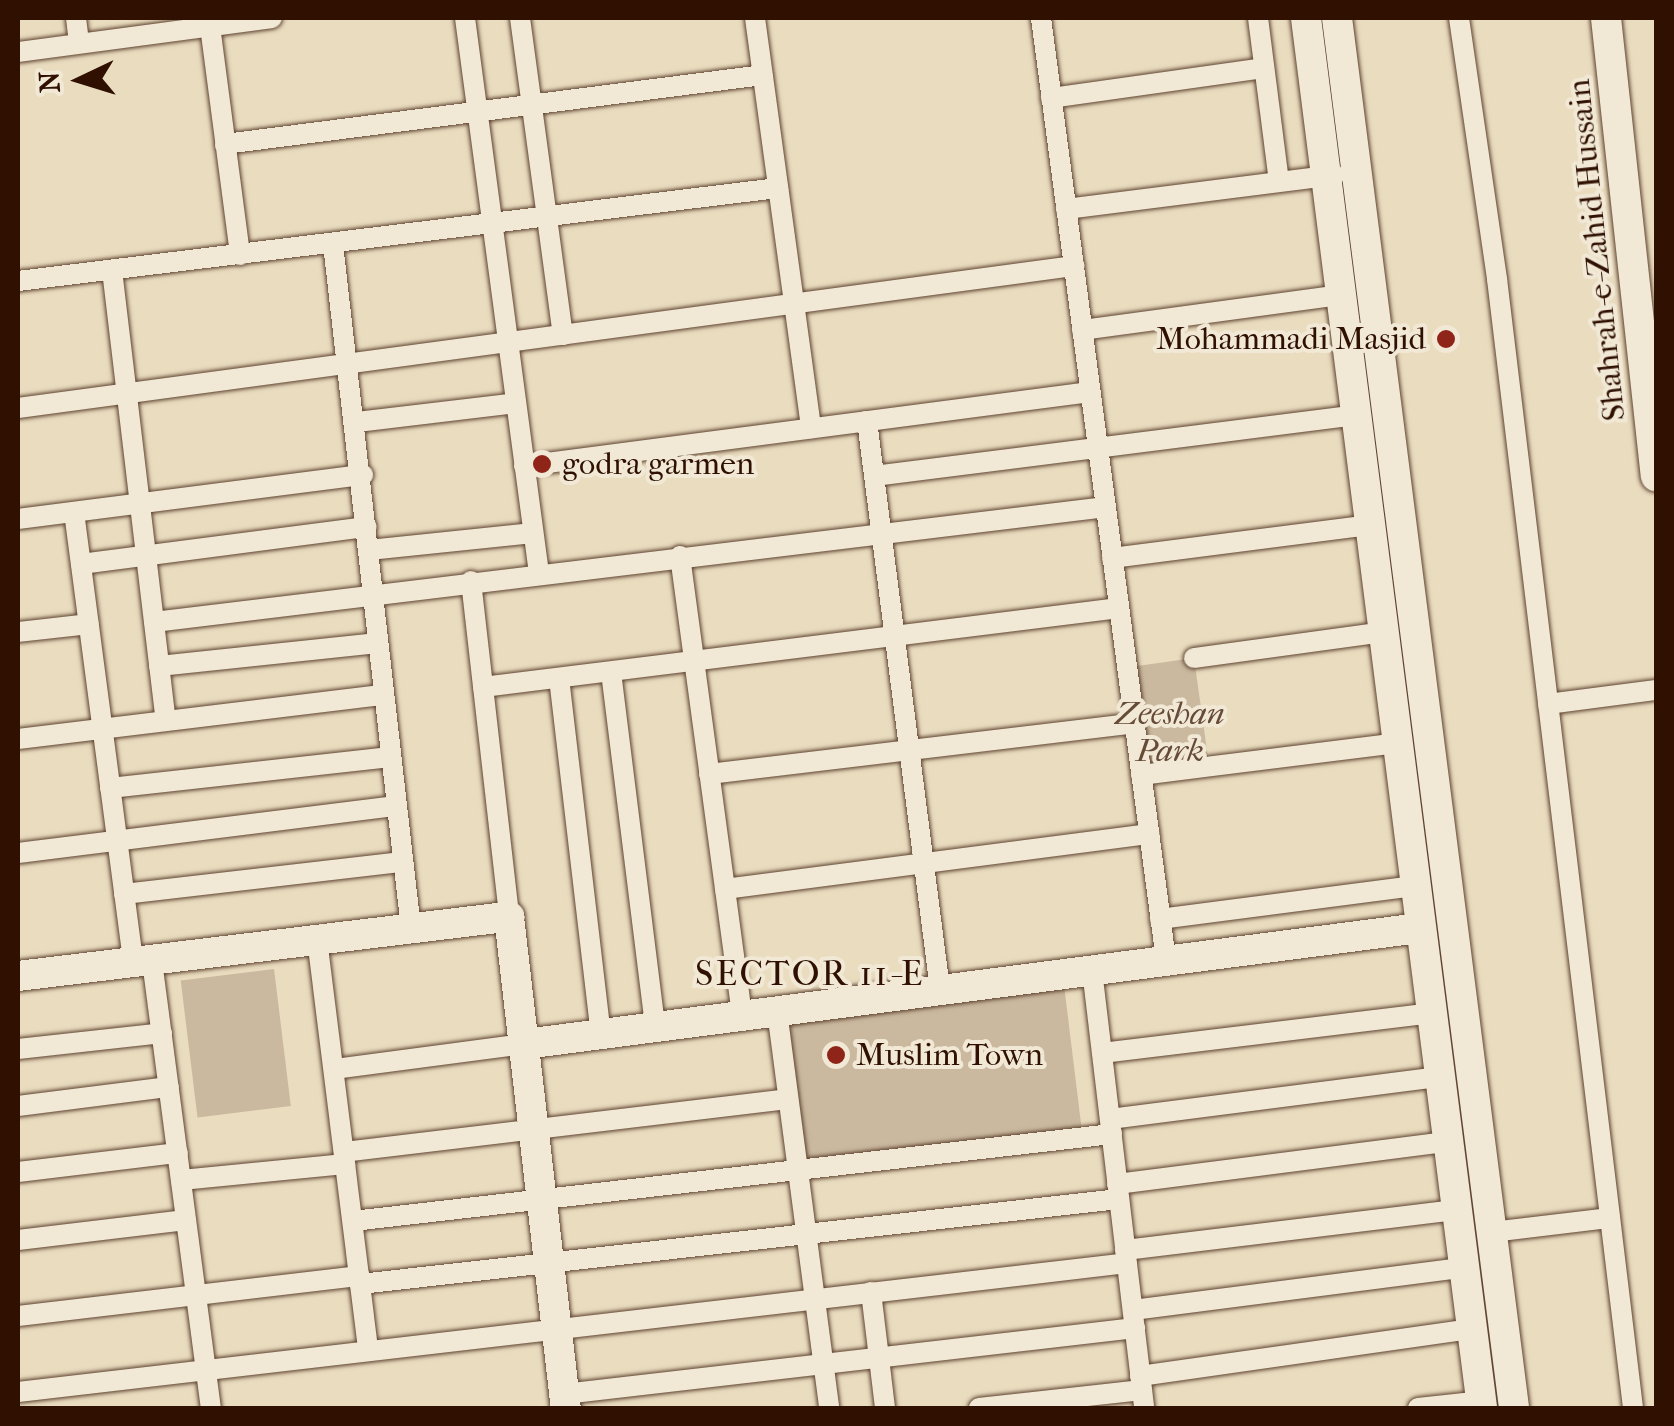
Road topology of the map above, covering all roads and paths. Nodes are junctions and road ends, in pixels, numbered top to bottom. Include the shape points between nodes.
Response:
1 (76, 18) edge
2 (272, 18) edge
3 (465, 18) edge
4 (520, 18) edge
5 (756, 18) edge
6 (1040, 18) edge
7 (1258, 18) edge
8 (1306, 18) edge
9 (1338, 18) edge
10 (1459, 18) edge
11 (1606, 18) edge
12 (210, 26) junction
13 (79, 44) junction
14 (18, 52) edge
15 (1264, 68) junction
16 (763, 74) junction
17 (1051, 98) junction
18 (532, 105) junction
19 (477, 112) junction
20 (226, 144) junction
21 (1357, 172) junction
22 (1324, 176) junction
23 (1279, 182) junction
24 (778, 188) junction
25 (1066, 209) junction
26 (548, 218) junction
27 (492, 225) junction
28 (333, 244) junction
29 (240, 255) junction
30 (1074, 266) junction
31 (112, 270) junction
32 (18, 281) edge
33 (1342, 295) junction
34 (794, 304) junction
35 (1082, 330) junction
36 (564, 334) junction
37 (508, 342) junction
38 (351, 363) junction
39 (1090, 392) junction
40 (127, 393) junction
41 (516, 404) junction
42 (18, 408) edge
43 (1356, 415) junction
44 (868, 421) junction
45 (357, 422) junction
46 (811, 428) junction
47 (1098, 449) junction
48 (524, 466) junction
49 (363, 475) junction
50 (874, 476) junction
51 (1656, 476) edge
52 (140, 504) junction
53 (1106, 508) junction
54 (74, 512) junction
55 (18, 519) edge
56 (1371, 525) junction
57 (368, 528) junction
58 (533, 533) junction
59 (882, 533) junction
60 (370, 550) junction
61 (146, 556) junction
62 (680, 556) junction
63 (1112, 558) junction
64 (81, 564) junction
65 (539, 573) junction
66 (471, 581) junction
67 (373, 593) junction
68 (1119, 608) junction
69 (154, 622) junction
70 (89, 624) junction
71 (18, 632) edge
72 (1384, 632) junction
73 (896, 637) junction
74 (378, 642) junction
75 (1194, 658) dead end
76 (694, 662) junction
77 (159, 666) junction
78 (611, 672) junction
79 (559, 678) junction
80 (483, 687) junction
81 (1656, 690) edge
82 (383, 694) junction
83 (1548, 704) junction
84 (166, 720) junction
85 (1134, 723) junction
86 (102, 728) junction
87 (18, 739) edge
88 (1397, 743) junction
89 (910, 750) junction
90 (390, 757) junction
91 (710, 774) junction
92 (1141, 775) junction
93 (110, 788) junction
94 (396, 806) junction
95 (1149, 834) junction
96 (116, 841) junction
97 (18, 853) edge
98 (402, 862) junction
99 (924, 864) junction
100 (1414, 886) junction
101 (725, 889) junction
102 (124, 894) junction
103 (508, 917) junction
104 (1160, 918) junction
105 (411, 928) junction
106 (1419, 928) junction
107 (317, 939) junction
108 (1166, 960) junction
109 (143, 962) junction
110 (1092, 970) junction
111 (18, 976) edge
112 (940, 990) junction
113 (777, 1010) junction
114 (1431, 1013) junction
115 (742, 1015) junction
116 (655, 1026) junction
117 (162, 1032) junction
118 (601, 1034) junction
119 (524, 1044) junction
120 (18, 1049) edge
121 (1102, 1053) junction
122 (334, 1069) junction
123 (1437, 1078) junction
124 (169, 1087) junction
125 (788, 1100) junction
126 (18, 1106) edge
127 (1111, 1126) junction
128 (534, 1128) junction
129 (1446, 1142) junction
130 (178, 1153) junction
131 (345, 1158) junction
132 (798, 1170) junction
133 (18, 1172) edge
134 (181, 1180) junction
135 (1118, 1192) junction
136 (542, 1200) junction
137 (1454, 1210) junction
138 (1610, 1218) junction
139 (186, 1220) junction
140 (353, 1221) junction
141 (1492, 1232) junction
142 (806, 1234) junction
143 (18, 1240) edge
144 (1126, 1256) junction
145 (550, 1263) junction
146 (1463, 1268) junction
147 (360, 1280) junction
148 (871, 1292) junction
149 (196, 1295) junction
150 (814, 1298) junction
151 (18, 1316) edge
152 (1134, 1319) junction
153 (557, 1326) junction
154 (1472, 1330) junction
155 (368, 1349) junction
156 (879, 1358) junction
157 (823, 1364) junction
158 (206, 1369) junction
159 (18, 1392) edge
160 (1142, 1392) edge
161 (565, 1401) edge
162 (1481, 1405) edge
163 (211, 1408) edge
164 (829, 1408) edge
165 (885, 1408) edge
166 (979, 1408) edge
167 (1418, 1408) edge
168 (1514, 1408) edge
169 (1632, 1408) edge

1 - 13 street
2 - 12 street
3 - 19 street
4 - 18 street
5 - 16 street
6 - 17 street
7 - 15 street
8 - 22 street
9 - 21 street
10 - 83 street
11 - 51 street, Shahrah-e-Zahid Hussain
12 - 13 street
12 - 20 street
13 - 14 street
15 - 17 street
15 - 23 street
16 - 18 street
16 - 24 street
17 - 25 street
18 - 19 street
18 - 26 street
19 - 20 street
19 - 27 street
20 - 29 street
21 - 22 street
21 - 141 street
22 - 23 street
22 - 33 street
23 - 25 street
24 - 26 street
24 - 34 street
25 - 30 street
26 - 27 street
26 - 36 street
27 - 28 street
27 - 37 street
28 - 29 street
28 - 38 street
29 - 31 street
30 - 34 street
30 - 35 street
31 - 32 street
31 - 40 street
33 - 35 street
33 - 43 street
34 - 36 street
34 - 46 street
35 - 39 street
36 - 37 street
37 - 38 street
37 - 41 street
38 - 40 street
38 - 45 street
39 - 44 street
39 - 47 street
40 - 42 street
40 - 52 street
41 - 45 street
41 - 48 street
43 - 47 street
43 - 56 street
44 - 46 street
44 - 50 street
45 - 49 street
46 - 48 street
47 - 50 street
47 - 53 street
48 - 58 street
49 - 52 street
49 - 57 street
50 - 59 street
52 - 54 street
52 - 61 street
53 - 59 street
53 - 63 street
54 - 55 street
54 - 64 street
56 - 63 street
56 - 72 street
57 - 60 street
57 - 61 street
58 - 60 street
58 - 65 street
59 - 62 street
59 - 73 street
60 - 67 street
61 - 64 street
61 - 69 street
62 - 65 street
62 - 76 street
63 - 68 street
64 - 70 street
65 - 66 street
66 - 67 street
66 - 80 street
67 - 69 street
67 - 74 street
68 - 73 street
68 - 85 street
69 - 77 street
70 - 71 street
70 - 86 street
72 - 75 street
72 - 88 street
73 - 76 street
73 - 89 street
74 - 77 street
74 - 82 street
76 - 78 street
76 - 91 street
77 - 84 street
78 - 79 street
78 - 116 street
79 - 80 street
79 - 118 street
80 - 103 street
81 - 83 street
82 - 84 street
82 - 90 street
83 - 138 street
84 - 86 street
85 - 89 street
85 - 92 street
86 - 87 street
86 - 93 street
88 - 92 street
88 - 100 street
89 - 91 street
89 - 99 street
90 - 93 street
90 - 94 street
91 - 101 street
92 - 95 street
93 - 96 street
94 - 96 street
94 - 98 street
95 - 99 street
95 - 104 street
96 - 97 street
96 - 102 street
98 - 102 street
98 - 105 street
99 - 101 street
99 - 112 street
100 - 104 street
100 - 106 street
101 - 115 street
102 - 109 street
103 - 105 street
103 - 119 street
104 - 108 street
105 - 107 street
106 - 108 street
106 - 114 street
107 - 109 street
107 - 122 street
108 - 110 street
109 - 111 street
109 - 117 street
110 - 112 street
110 - 121 street
112 - 113 street
113 - 115 street
113 - 125 street
114 - 121 street
114 - 123 street
115 - 116 street
116 - 118 street
117 - 120 street
117 - 124 street
118 - 119 street
119 - 122 street
119 - 128 street
121 - 127 street
122 - 131 street
123 - 127 street
123 - 129 street
124 - 126 street
124 - 130 street
125 - 128 street
125 - 132 street
127 - 132 street
127 - 135 street
128 - 131 street
128 - 136 street
129 - 135 street
129 - 137 street
130 - 133 street
130 - 134 street
131 - 134 street
131 - 140 street
132 - 136 street
132 - 142 street
134 - 139 street
135 - 142 street
135 - 144 street
136 - 140 street
136 - 145 street
137 - 144 street
137 - 146 street
138 - 141 street
138 - 169 street
139 - 143 street
139 - 149 street
140 - 147 street
141 - 168 street
142 - 145 street
142 - 150 street
144 - 148 street
144 - 152 street
145 - 147 street
145 - 153 street
146 - 152 street
146 - 154 street
147 - 149 street
147 - 155 street
148 - 150 street
148 - 156 street
149 - 151 street
149 - 158 street
150 - 153 street
150 - 157 street
152 - 156 street
152 - 160 street
153 - 155 street
153 - 161 street
154 - 160 street
154 - 162 street
155 - 158 street
156 - 157 street
156 - 165 street
157 - 161 street
157 - 164 street
158 - 159 street
158 - 163 street
160 - 166 street
162 - 167 street

